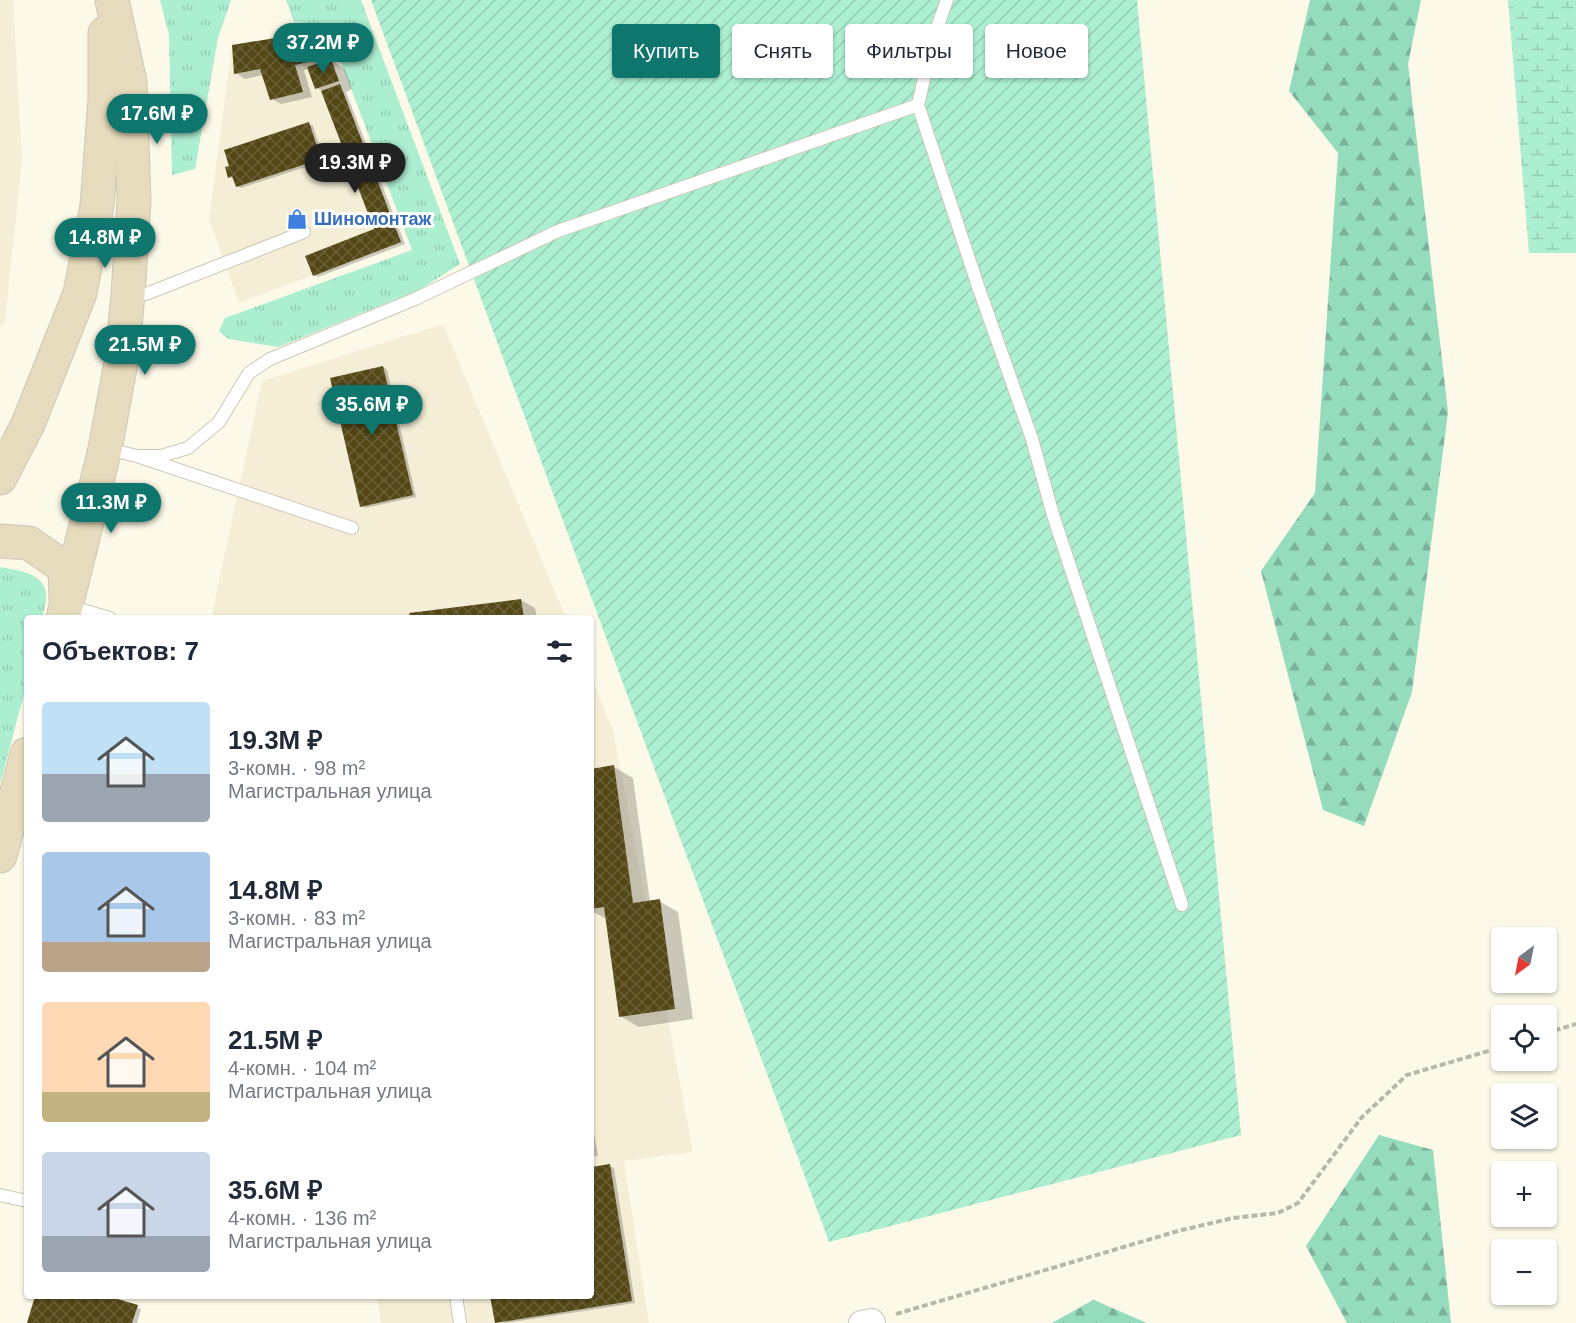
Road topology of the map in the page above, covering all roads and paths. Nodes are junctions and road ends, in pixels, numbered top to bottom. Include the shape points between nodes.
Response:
1 (104, 0) edge
2 (112, 0) edge
3 (947, 0) edge
4 (918, 105) junction
5 (304, 232) dead end
6 (80, 293) junction
7 (129, 295) junction
8 (105, 449) junction
9 (137, 456) junction
10 (0, 478) edge
11 (352, 528) dead end
12 (0, 541) edge
13 (65, 612) edge
14 (88, 615) edge
15 (24, 765) edge
16 (0, 856) edge
17 (1182, 905) dead end
18 (1576, 1024) edge
19 (1557, 1030) edge
20 (1491, 1050) edge
21 (0, 1195) edge
22 (24, 1200) edge
23 (456, 1299) edge
24 (869, 1322) edge
25 (460, 1323) edge

1 - 6 main road via 105,99 98,194
2 - 7 main road via 130,82 134,200
3 - 4 lane via 933,39
4 - 9 lane via 558,231 415,299 270,359 249,374 219,422 188,448 161,456
4 - 17 lane via 1032,439 1053,516
5 - 7 lane via 146,294
6 - 7 main road
6 - 10 main road via 28,424
7 - 8 main road
8 - 9 lane
8 - 13 main road
9 - 11 lane
12 - 13 main road via 30,543 65,568
13 - 14 lane
15 - 16 main road
18 - 19 path
20 - 24 path via 1407,1075 1362,1117 1298,1203 1278,1213 1233,1218 1178,1231
21 - 22 lane
23 - 25 lane

